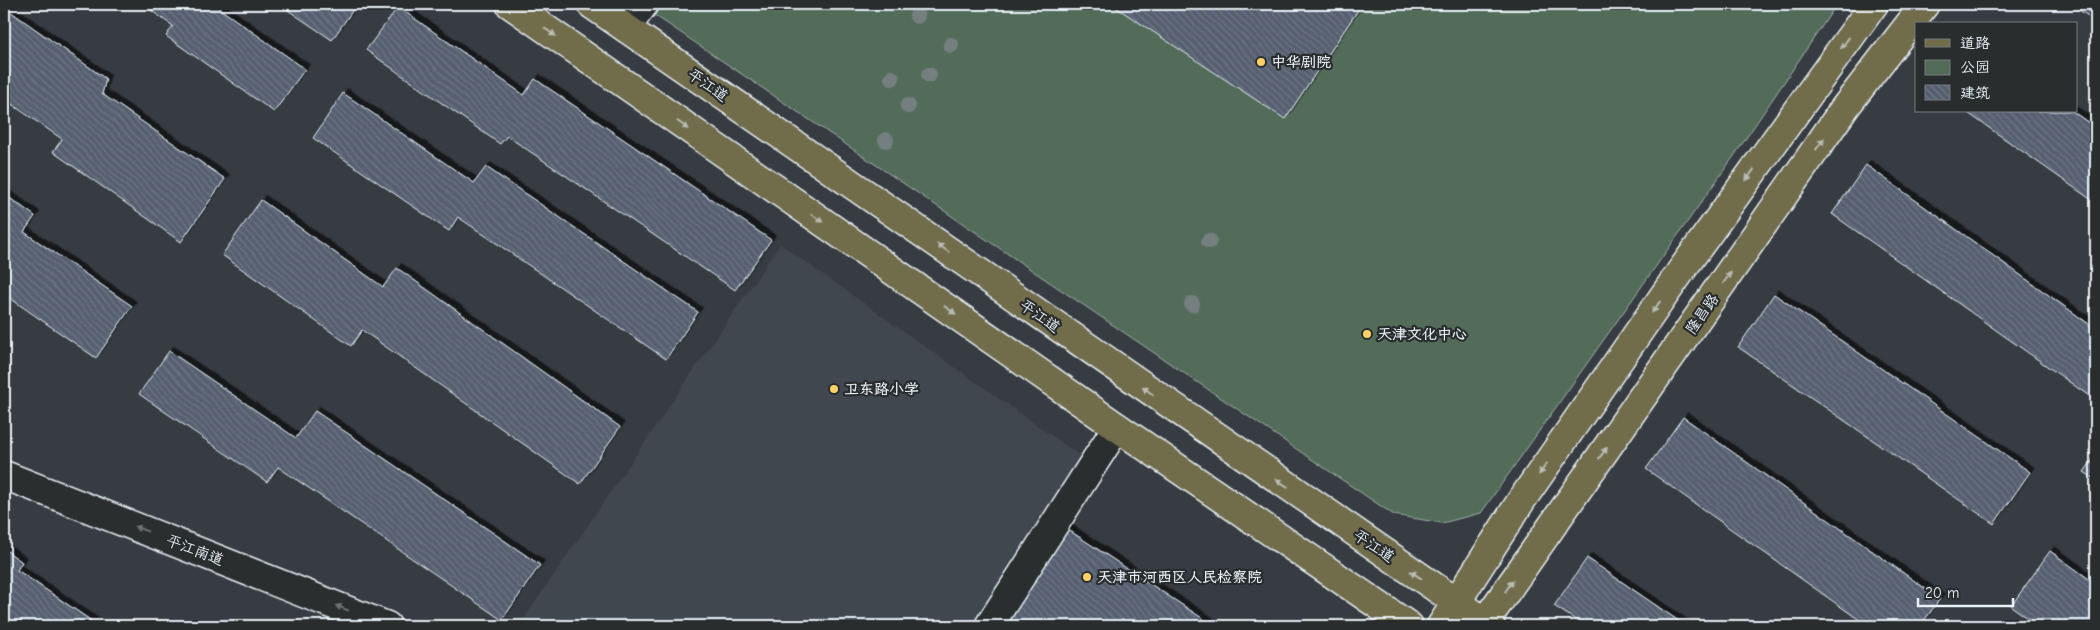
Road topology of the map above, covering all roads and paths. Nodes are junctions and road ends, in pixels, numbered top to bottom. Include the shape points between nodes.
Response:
1 (510, 4) edge
2 (591, 4) edge
3 (644, 4) edge
4 (1874, 4) edge
5 (1925, 4) edge
6 (626, 28) junction
7 (1117, 427) junction
8 (4, 475) edge
9 (1456, 602) junction
10 (1486, 625) edge
11 (387, 626) edge
12 (989, 626) edge
13 (1409, 626) edge
14 (1441, 626) edge

1 -> 7 main road
2 - 6 main road, 平江道
3 - 6 street
4 -> 9 main road via 1532,485
10 -> 5 main road, 隆昌路 via 1846,106
9 -> 6 main road, 平江道
7 - 12 street
7 - 13 main road
11 -> 8 street, 平江南道
9 - 10 main road, 平江道
9 - 14 main road

